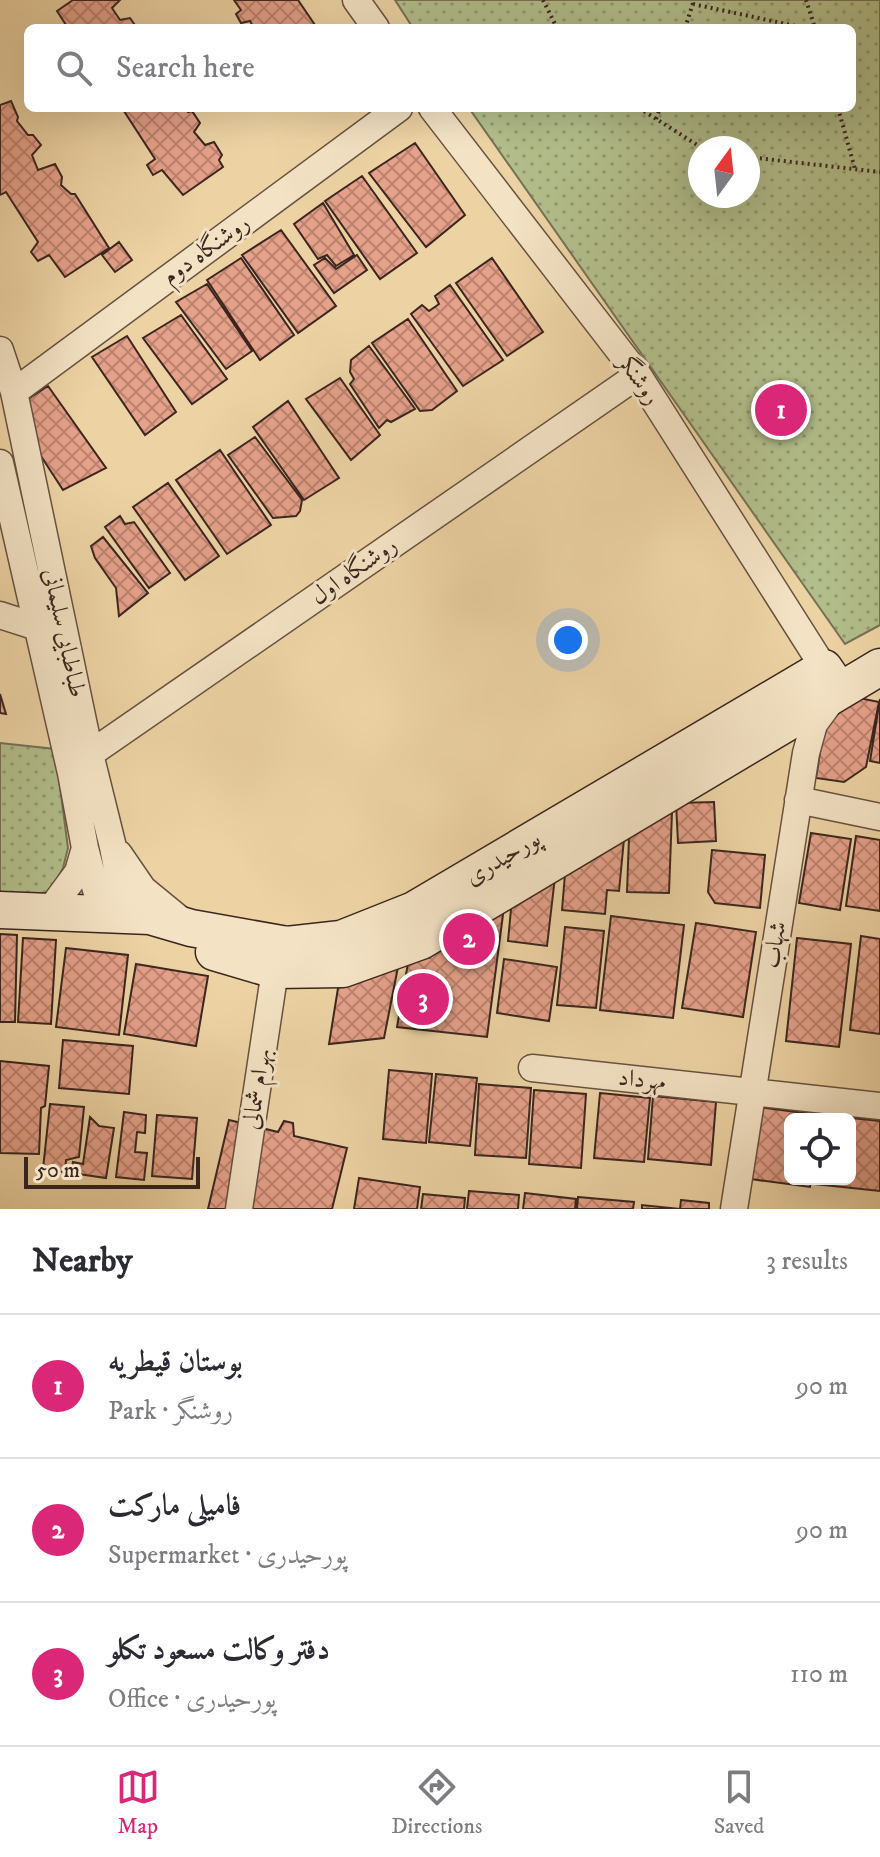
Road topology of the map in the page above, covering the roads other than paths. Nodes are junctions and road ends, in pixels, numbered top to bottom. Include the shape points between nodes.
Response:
1 (356, 0) edge
2 (373, 24) edge
3 (394, 112) edge
4 (435, 112) edge
5 (0, 350) edge
6 (638, 375) junction
7 (14, 392) junction
8 (0, 463) edge
9 (0, 615) edge
10 (50, 625) junction
11 (880, 667) edge
12 (832, 679) junction
13 (79, 757) junction
14 (798, 800) junction
15 (880, 817) edge
16 (113, 847) junction
17 (85, 848) junction
18 (0, 910) edge
19 (50, 910) junction
20 (114, 915) junction
21 (191, 928) junction
22 (275, 970) junction
23 (532, 1068) dead end
24 (752, 1092) junction
25 (880, 1106) edge
26 (239, 1209) edge
27 (734, 1209) edge

1 - 2 street
3 - 7 street, روشنگاه دوم
4 - 6 street, روشنگر
5 - 7 street, طباطبایی سلیمانی
6 - 12 street, روشنگر
6 - 13 street, روشنگاه اول
7 - 10 street, طباطبایی سلیمانی
8 - 10 street, طباطبایی سلیمانی
9 - 10 street
10 - 13 street, طباطبایی سلیمانی
11 - 12 main road, پورحیدری
12 - 14 street, شهاب via 814,724
12 - 21 main road, پورحیدری via 414,910 341,939 287,945
12 - 22 main road, پورحیدری via 421,941 343,969
13 - 16 street, طباطبایی سلیمانی
13 - 17 street, طباطبایی سلیمانی
14 - 15 street
14 - 24 street, شهاب
16 - 20 street, طباطبایی سلیمانی
16 - 21 street via 143,889
17 - 19 street via 78,872
17 - 20 street, طباطبایی سلیمانی
18 - 19 main road, پورحیدری
19 - 20 main road, پورحیدری
20 - 21 main road, پورحیدری via 150,916
20 - 22 main road, پورحیدری via 144,932
22 - 26 street, بهرام شمالی
23 - 24 street, مهرداد
24 - 25 street, مهرداد
24 - 27 street, شهاب

